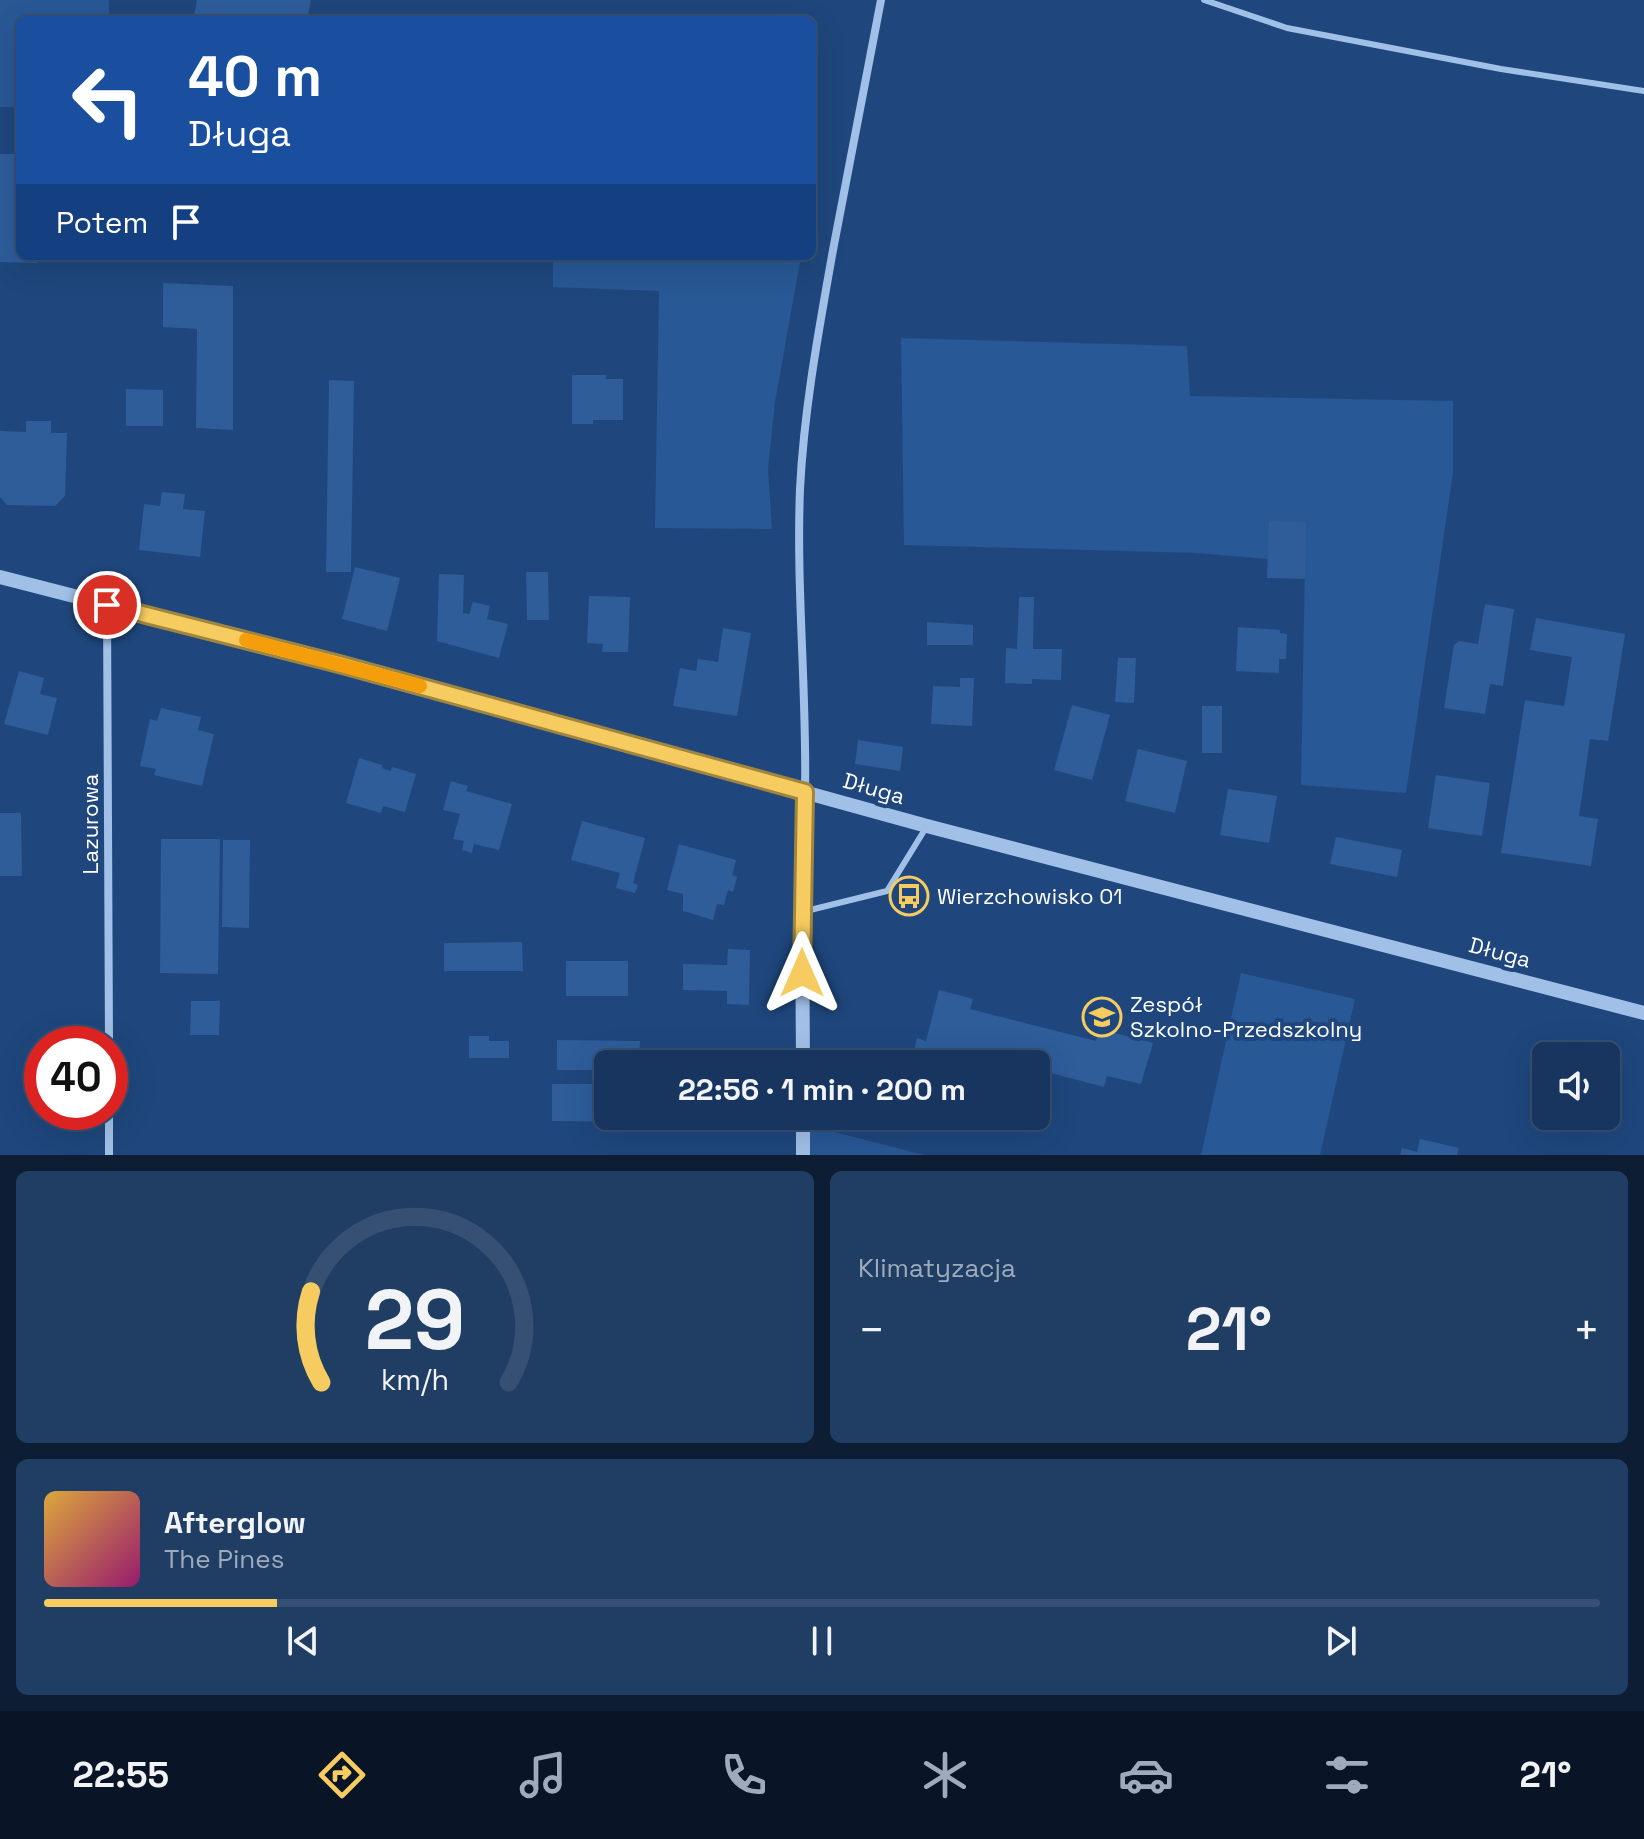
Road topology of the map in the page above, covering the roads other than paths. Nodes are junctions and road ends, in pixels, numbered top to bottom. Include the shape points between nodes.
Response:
1 (881, 0) edge
2 (1204, 0) edge
3 (1644, 91) edge
4 (0, 577) edge
5 (107, 605) junction
6 (805, 792) junction
7 (927, 826) junction
8 (802, 912) junction
9 (1644, 1013) edge
10 (109, 1026) edge
11 (803, 1050) edge
12 (109, 1130) edge
13 (803, 1130) edge
14 (109, 1155) edge
15 (803, 1155) edge

1 - 6 street via 808,402 799,532
2 - 3 lane via 1287,28
4 - 5 street, Długa
5 - 6 street, Długa
5 - 10 street, Lazurowa
6 - 7 street, Długa
6 - 8 street
7 - 8 lane via 887,891
7 - 9 street, Długa
8 - 11 street
12 - 14 street
13 - 15 street

